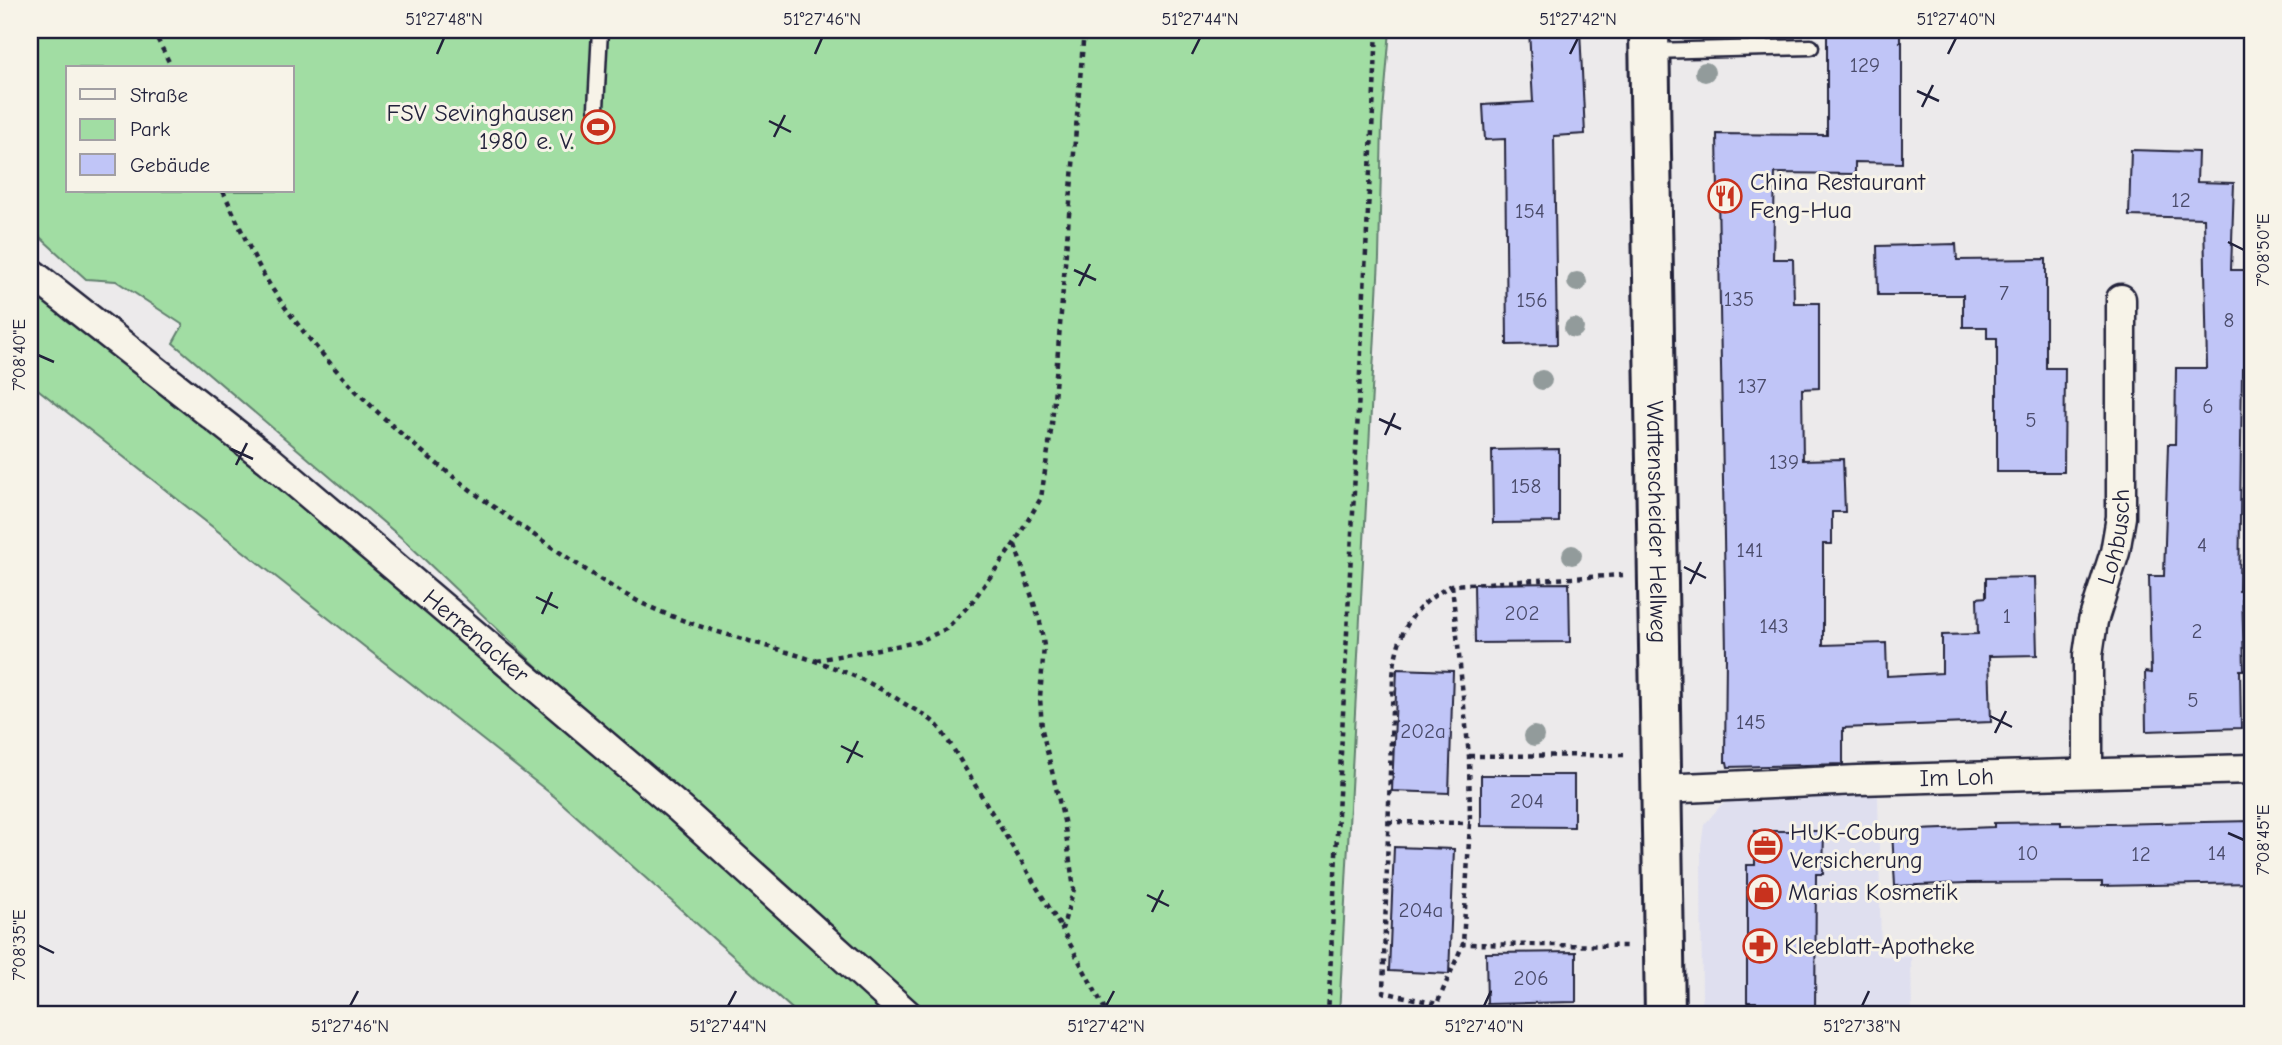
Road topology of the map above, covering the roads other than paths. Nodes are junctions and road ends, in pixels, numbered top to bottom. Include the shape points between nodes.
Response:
1 (600, 30) edge
2 (1649, 41) edge
3 (1811, 47) dead end
4 (596, 108) dead end
5 (30, 272) edge
6 (2121, 299) dead end
7 (2252, 769) edge
8 (1661, 772) junction
9 (2088, 773) junction
10 (908, 1015) edge
11 (1665, 1015) edge

1 - 4 lane
2 - 3 lane
2 - 8 main road, Wattenscheider Hellweg
5 - 10 street, Herrenacker via 269,460 680,809
6 - 9 street, Lohbusch via 2121,516 2088,655
7 - 9 street, Im Loh
8 - 9 street, Im Loh
8 - 11 main road, Wattenscheider Hellweg

